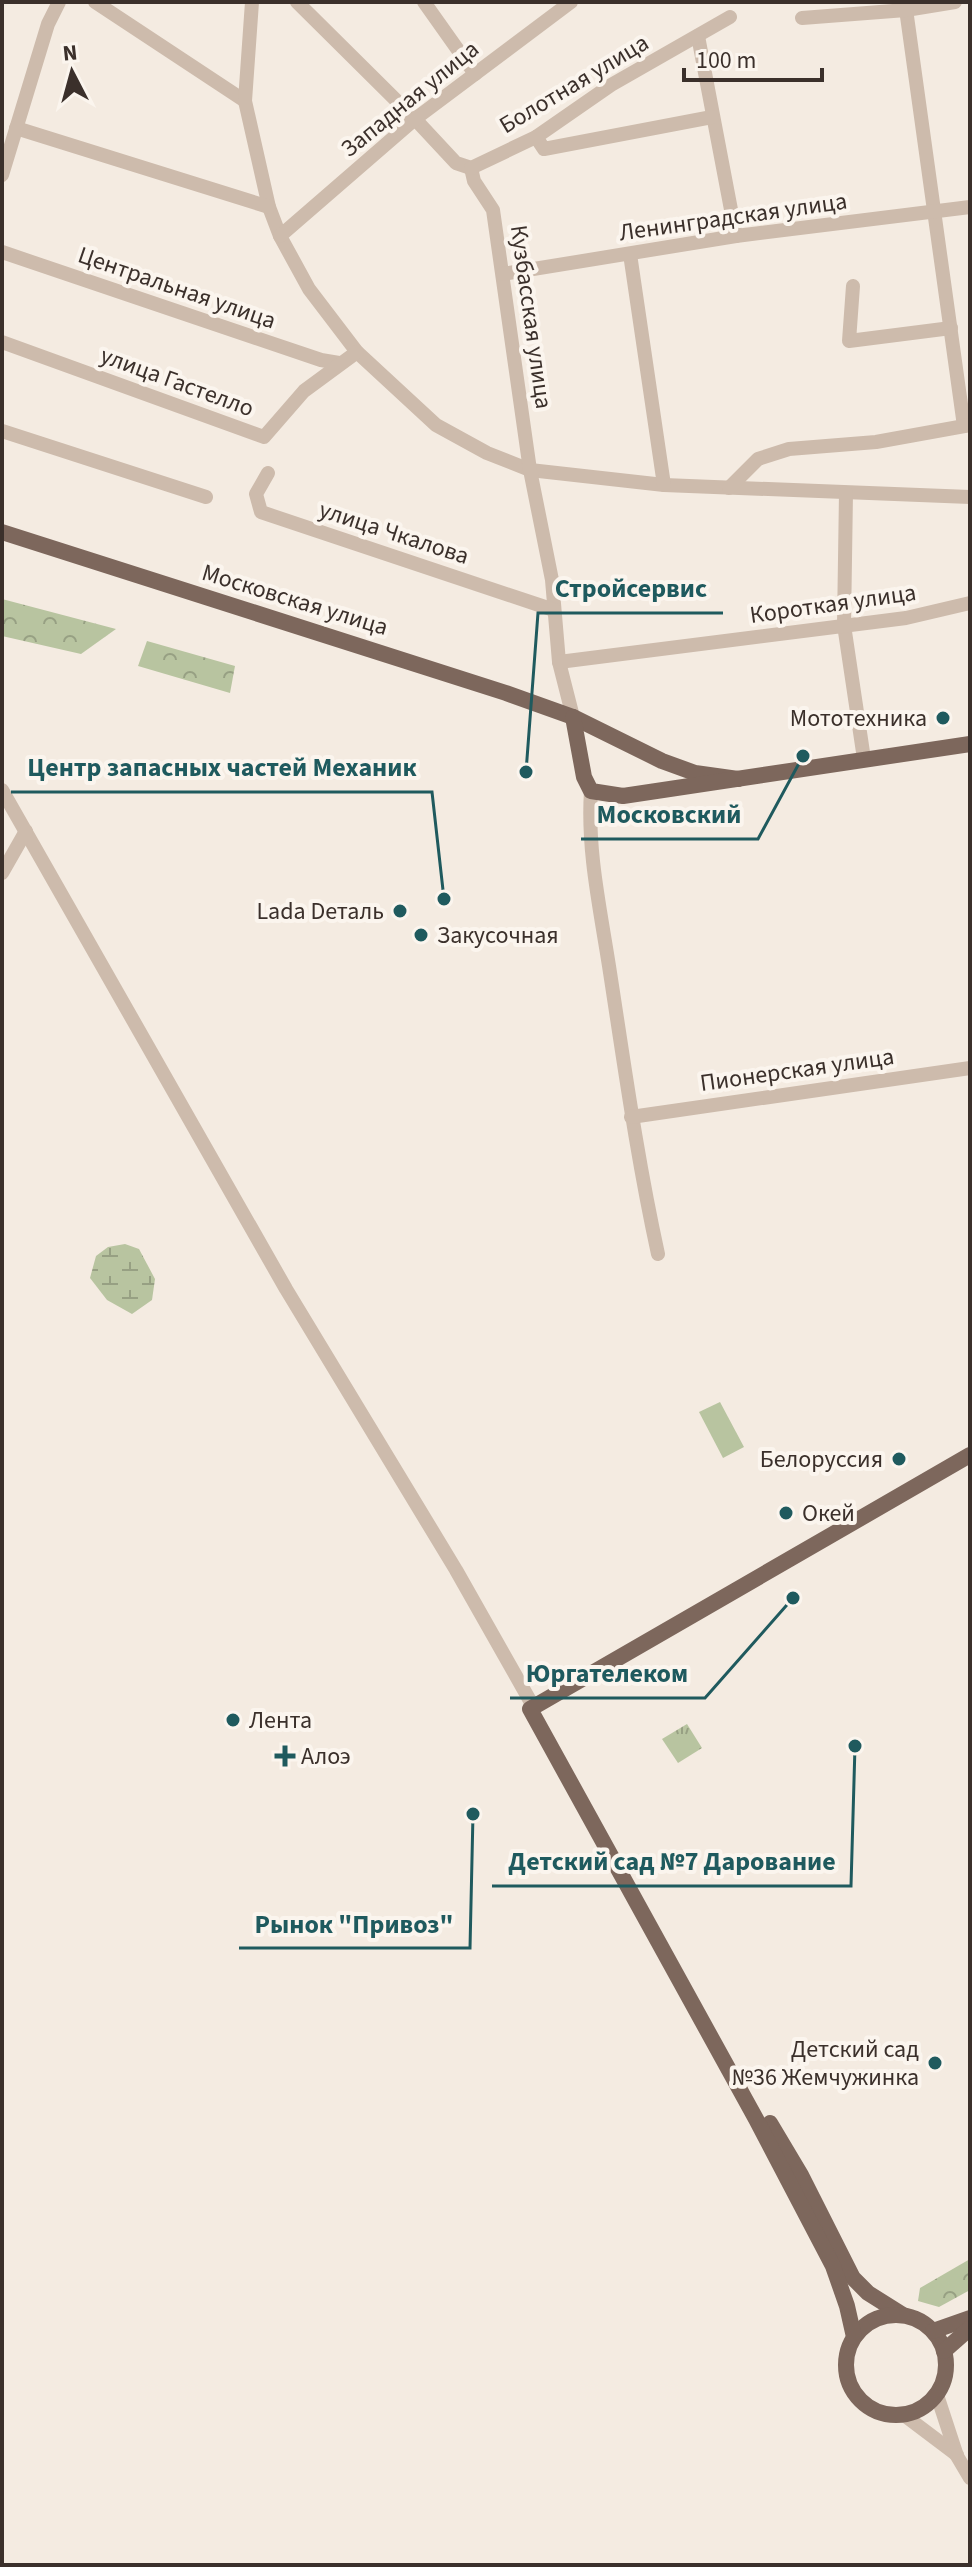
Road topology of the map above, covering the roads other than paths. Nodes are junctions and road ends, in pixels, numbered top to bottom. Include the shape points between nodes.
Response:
1 (59, 2) edge
2 (95, 2) edge
3 (252, 2) edge
4 (297, 2) edge
5 (424, 2) edge
6 (571, 2) edge
7 (955, 2) edge
8 (905, 6) edge
9 (730, 17) dead end
10 (802, 18) dead end
11 (698, 36) junction
12 (475, 74) junction
13 (245, 101) junction
14 (712, 117) junction
15 (415, 119) junction
16 (16, 128) junction
17 (536, 137) junction
18 (471, 168) junction
19 (2, 175) edge
20 (269, 207) junction
21 (970, 207) edge
22 (934, 212) junction
23 (280, 236) junction
24 (736, 236) junction
25 (2, 252) edge
26 (630, 254) junction
27 (503, 274) junction
28 (853, 286) dead end
29 (951, 328) junction
30 (2, 342) edge
31 (357, 352) junction
32 (339, 363) junction
33 (967, 426) edge
34 (2, 431) edge
35 (530, 470) junction
36 (268, 473) dead end
37 (664, 485) junction
38 (729, 488) junction
39 (846, 493) junction
40 (206, 497) dead end
41 (970, 497) edge
42 (2, 532) edge
43 (970, 603) edge
44 (554, 610) junction
45 (844, 625) junction
46 (559, 662) junction
47 (573, 717) junction
48 (601, 730) junction
49 (970, 744) edge
50 (577, 747) junction
51 (864, 759) junction
52 (662, 761) junction
53 (738, 779) junction
54 (2, 790) edge
55 (591, 791) junction
56 (665, 791) junction
57 (26, 831) junction
58 (2, 873) edge
59 (970, 1068) edge
60 (631, 1117) junction
61 (658, 1254) dead end
62 (970, 1455) edge
63 (970, 1462) edge
64 (533, 1711) junction
65 (903, 2315) junction
66 (970, 2318) edge
67 (970, 2328) edge
68 (933, 2331) junction
69 (854, 2337) junction
70 (944, 2351) junction
71 (937, 2395) junction
72 (904, 2415) junction
73 (957, 2456) junction
74 (970, 2478) edge

1 - 16 street
2 - 13 street
3 - 13 street, Центральная улица
4 - 15 street, Кузбасская улица
5 - 12 street
6 - 12 street, Западная улица
7 - 8 street
8 - 10 street
8 - 22 street
9 - 11 street, Болотная улица
11 - 14 street
11 - 17 street, Болотная улица via 611,85
12 - 15 street, Западная улица
13 - 20 street, Центральная улица
14 - 17 street via 544,149
14 - 24 street
15 - 18 street, Кузбасская улица via 456,163
15 - 23 street, Западная улица
16 - 19 street
16 - 20 street
17 - 18 street, Болотная улица
18 - 27 street, Кузбасская улица via 493,210
20 - 23 street, Центральная улица
21 - 22 street, Ленинградская улица
22 - 24 street, Ленинградская улица
22 - 29 street
23 - 31 street, Центральная улица via 309,289
24 - 26 street, Ленинградская улица
25 - 32 street, Центральная улица
26 - 27 street, Ленинградская улица
26 - 37 street
27 - 35 street, Кузбасская улица
28 - 29 street via 849,341
29 - 33 street
30 - 32 street, улица Гастелло via 264,437 304,391
31 - 32 street, улица Гастелло
31 - 35 street, Центральная улица via 436,425
33 - 38 street via 876,442 789,449 758,459
34 - 40 street
35 - 37 street, Центральная улица
35 - 44 street, Кузбасская улица
36 - 44 street, улица Чкалова via 256,494 261,512
37 - 38 street, Центральная улица
38 - 39 street, Центральная улица
39 - 41 street, Центральная улица
39 - 45 street
42 - 47 main road, Московская улица
43 - 45 street, Короткая улица
44 - 46 street, Кузбасская улица
45 - 46 street, Короткая улица
45 - 51 street
46 - 47 street, Кузбасская улица
47 - 48 main road, Московская улица
47 - 50 main road
48 - 50 main road via 587,733
48 - 52 main road, Московская улица
49 - 51 main road, Московская улица
50 - 55 main road
51 - 53 main road, Московская улица
52 - 53 main road, Московская улица via 695,773
52 - 56 main road via 672,773
53 - 56 main road, Московская улица
54 - 57 street
55 - 56 main road, Московская улица via 623,796
55 - 60 street via 596,883
57 - 58 street
57 - 64 street
59 - 60 street, Пионерская улица
60 - 61 street
62 - 64 main road
63 - 64 main road
64 - 65 main road via 801,2175 853,2278
64 - 69 main road via 833,2266
65 - 68 main road
65 - 69 main road via 877,2318
66 - 68 main road
67 - 70 main road
68 - 70 main road
69 - 72 main road via 845,2369 849,2385 871,2409
70 - 71 main road via 946,2371
71 - 72 main road
71 - 73 street
72 - 73 street
73 - 74 street

